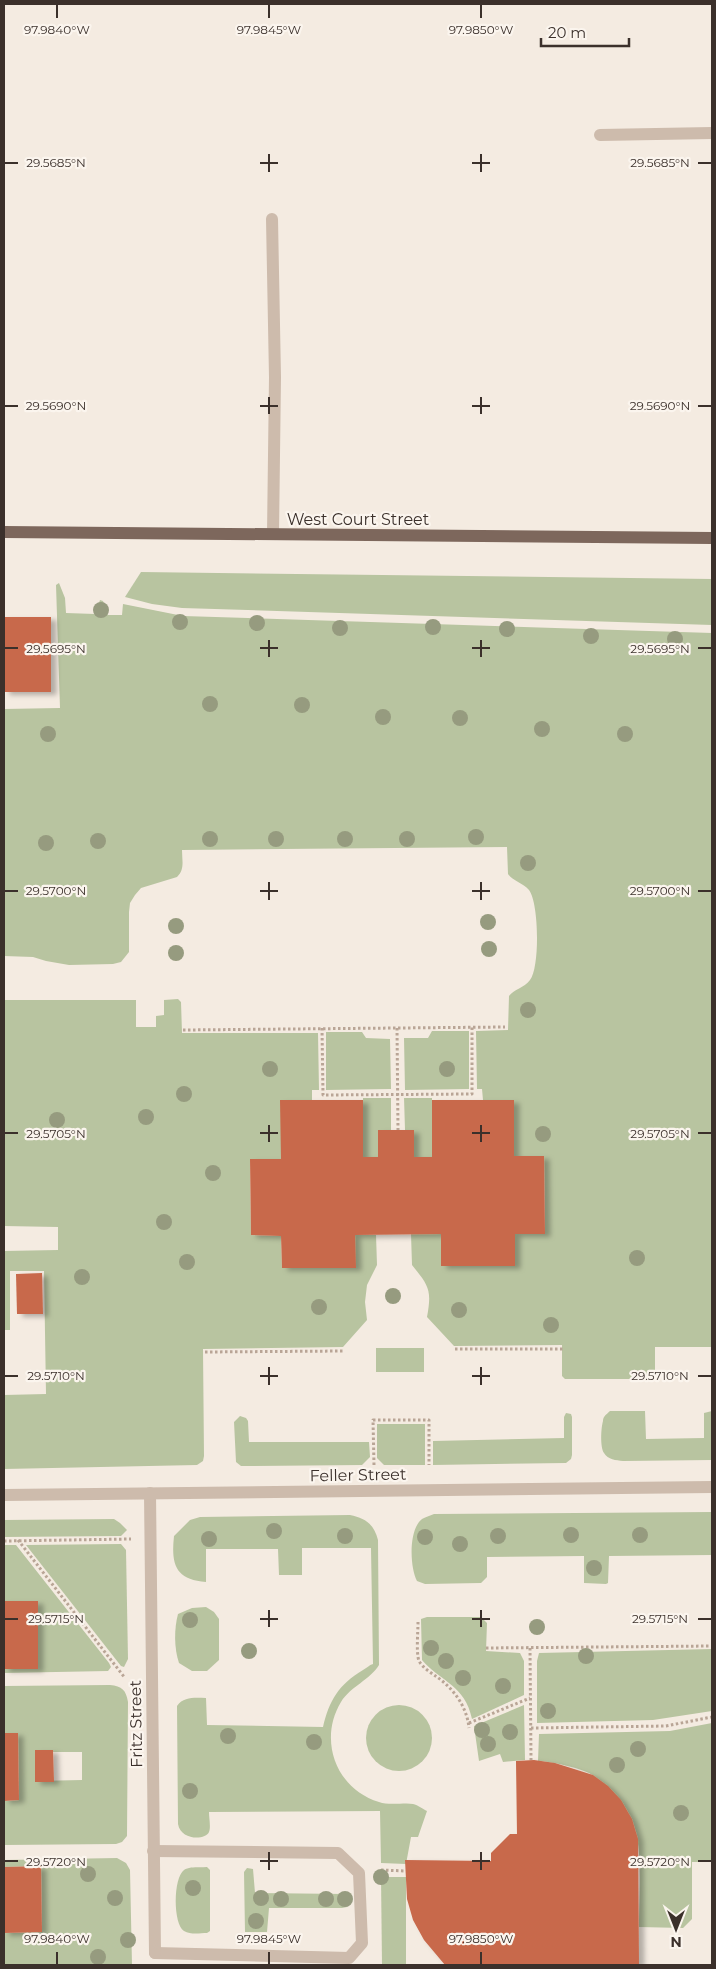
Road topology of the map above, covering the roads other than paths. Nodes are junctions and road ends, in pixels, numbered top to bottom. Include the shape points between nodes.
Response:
1 (712, 133) edge
2 (600, 135) dead end
3 (272, 219) dead end
4 (4, 532) edge
5 (273, 534) junction
6 (712, 538) edge
7 (712, 1487) edge
8 (150, 1493) junction
9 (4, 1495) edge
10 (153, 1851) junction

1 - 2 street
3 - 5 street
4 - 5 main road, West Court Street
5 - 6 main road, West Court Street
7 - 8 street, Feller Street
8 - 9 street, Feller Street
8 - 10 street, Fritz Street
10 - 10 street, Fritz Street via 155,1953 349,1958 362,1943 359,1873 338,1853

